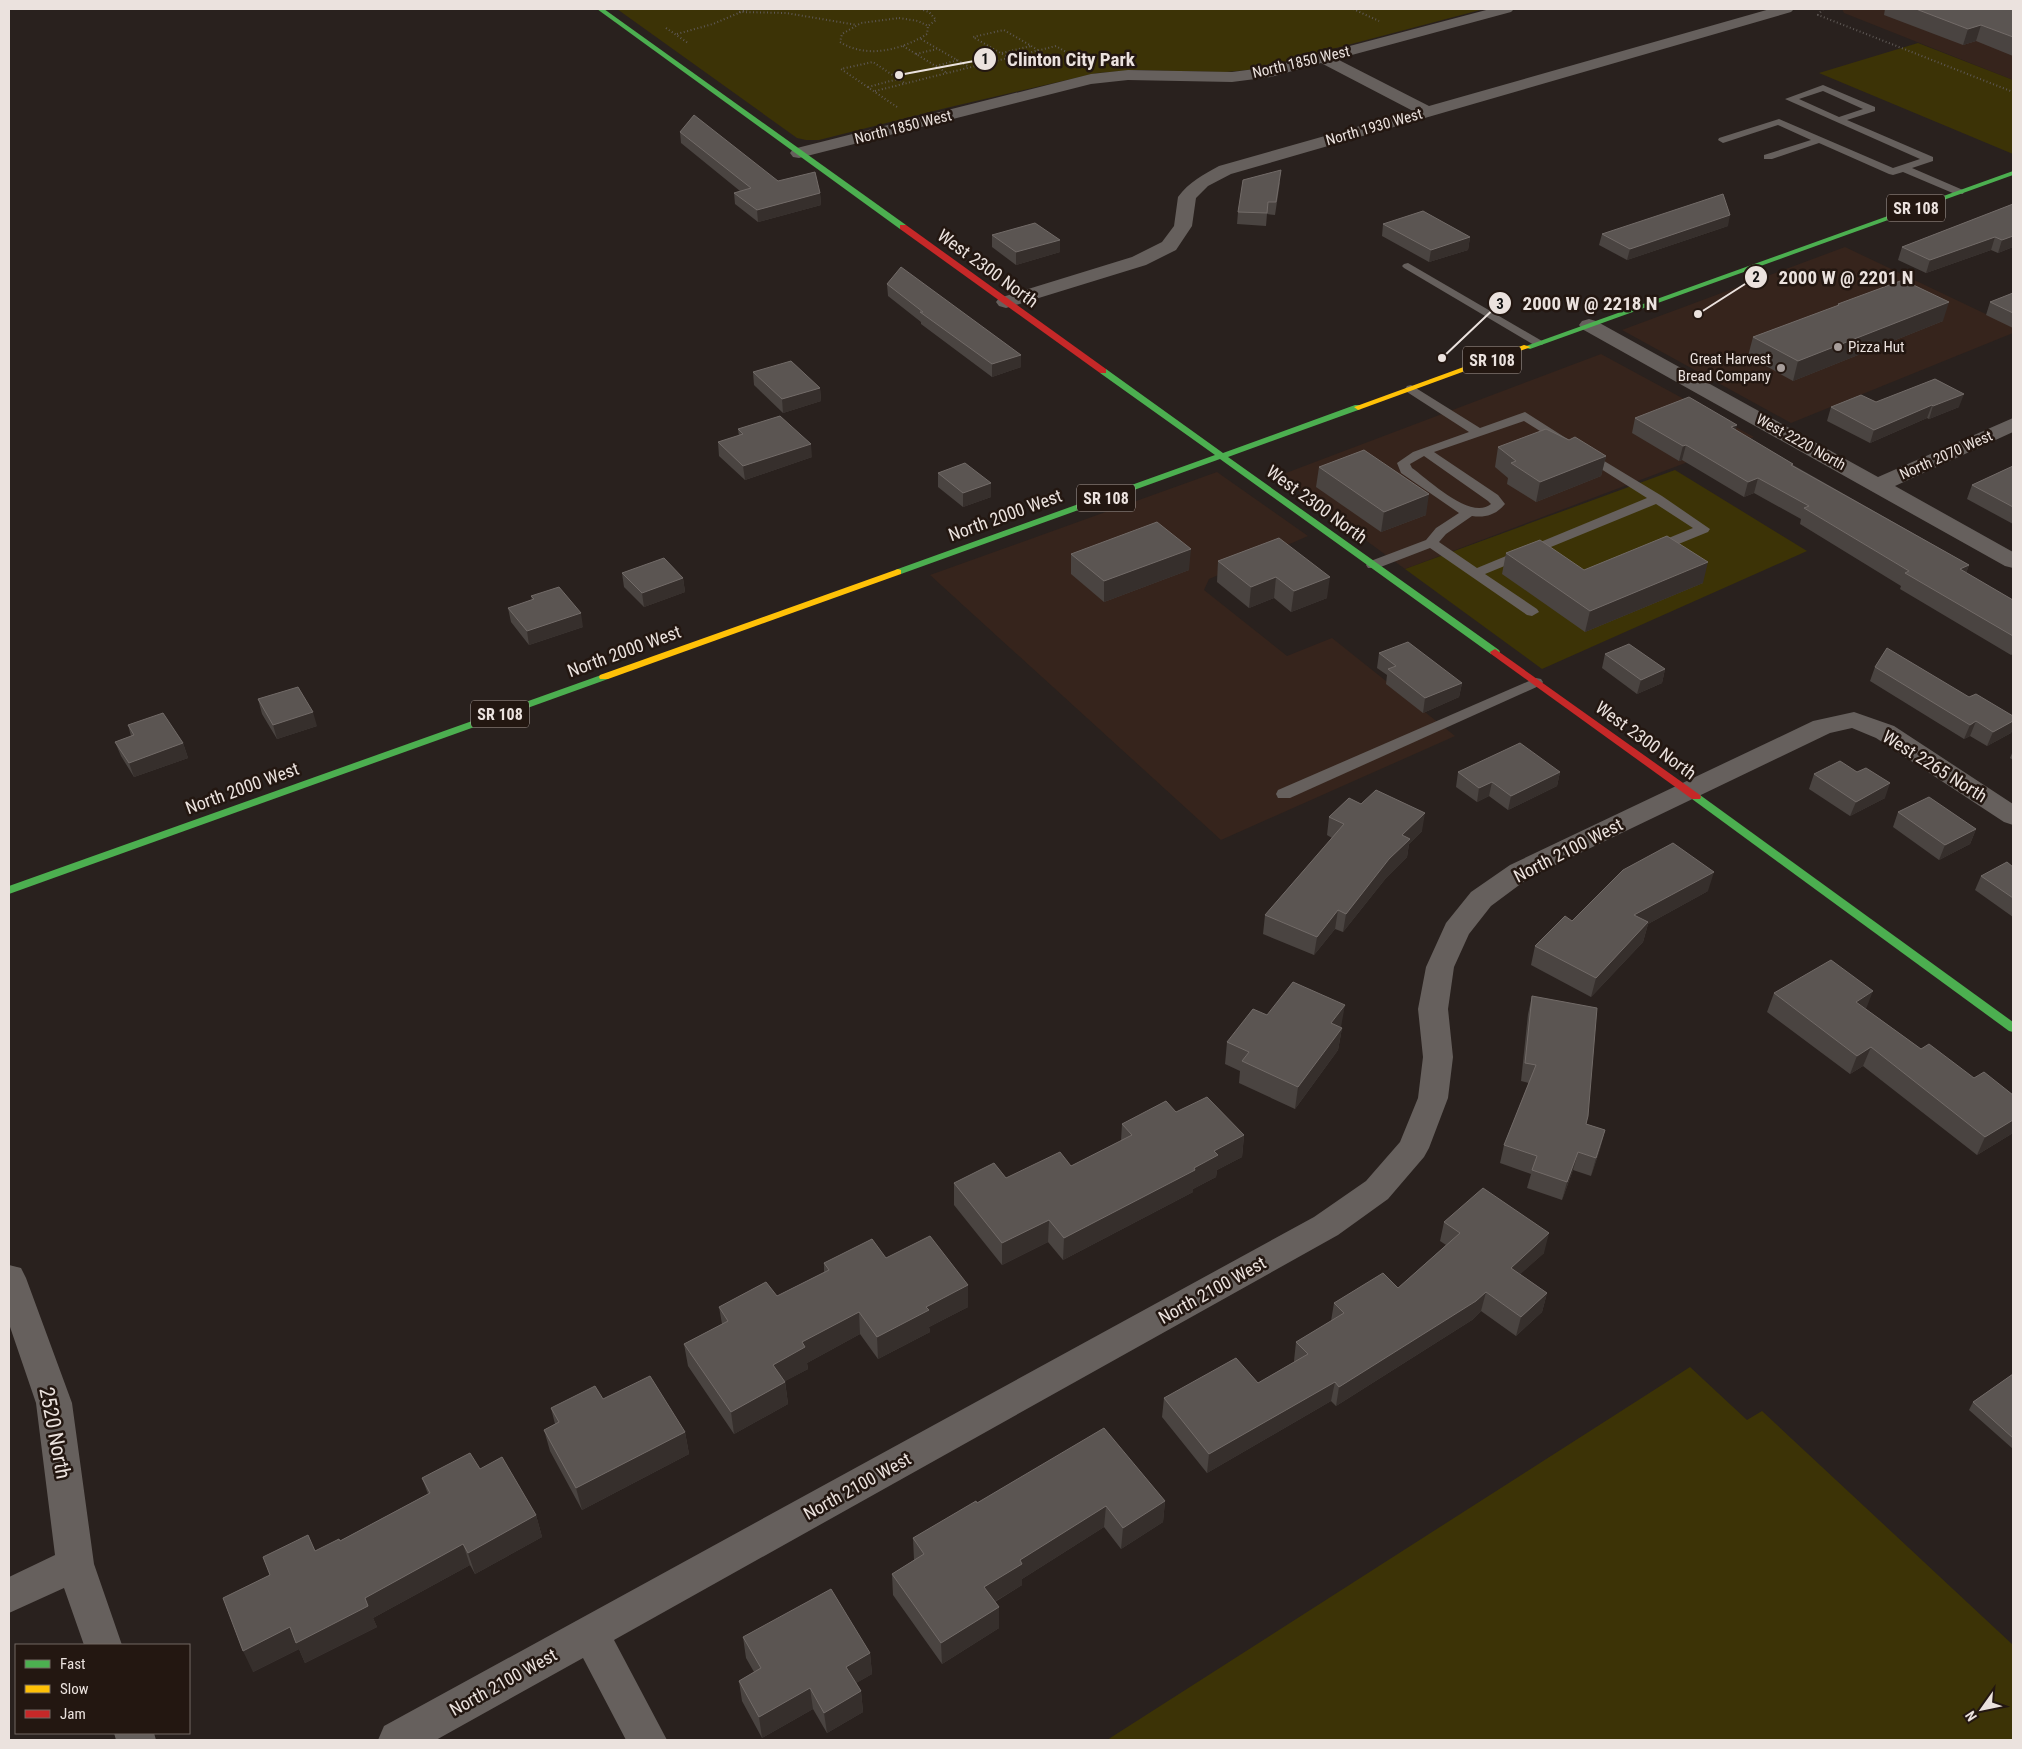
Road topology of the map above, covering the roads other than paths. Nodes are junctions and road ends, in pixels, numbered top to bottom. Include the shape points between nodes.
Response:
1 (600, 9) edge
2 (1506, 9) edge
3 (1786, 9) edge
4 (1323, 58) junction
5 (1428, 112) junction
6 (1838, 120) junction
7 (1723, 140) dead end
8 (1819, 140) junction
9 (799, 153) junction
10 (1768, 157) dead end
11 (1903, 168) junction
12 (2013, 173) edge
13 (1959, 192) junction
14 (1408, 266) dead end
15 (1006, 302) junction
16 (1589, 325) junction
17 (1538, 343) junction
18 (1411, 389) junction
19 (2013, 424) edge
20 (1479, 433) junction
21 (1426, 452) junction
22 (1221, 457) junction
23 (1879, 485) junction
24 (1657, 499) junction
25 (1469, 512) junction
26 (1431, 543) junction
27 (1540, 547) junction
28 (1640, 555) edge
29 (1556, 557) edge
30 (2013, 560) edge
31 (1373, 566) junction
32 (1476, 574) junction
33 (1532, 612) dead end
34 (1536, 682) junction
35 (1854, 720) joint
36 (1688, 791) junction
37 (1284, 794) dead end
38 (2013, 816) edge
39 (9, 890) edge
40 (2013, 1028) edge
41 (9, 1278) edge
42 (75, 1564) junction
43 (9, 1596) edge
44 (590, 1633) junction
45 (104, 1644) edge
46 (398, 1740) edge
47 (647, 1740) edge

1 - 9 street, West 2300 North
2 - 4 street, North 1850 West
3 - 5 street, North 1930 West
4 - 5 street
4 - 9 street, North 1850 West via 1271,72 1232,77 1128,75 1091,79
5 - 15 street, North 1930 West via 1225,170 1202,182 1187,197 1183,226 1169,246 1139,261
6 - 6 lane via 1830,117 1790,99 1823,88 1872,109
6 - 11 lane via 1929,159
7 - 8 lane via 1779,122
8 - 10 lane
8 - 11 lane via 1893,172
9 - 15 street, West 2300 North
11 - 13 lane
12 - 13 street, North 2000 West / SR 108
13 - 16 street, North 2000 West / SR 108
14 - 17 lane
15 - 22 street, West 2300 North
16 - 17 street, North 2000 West / SR 108
16 - 23 street, West 2220 North
17 - 18 street, North 2000 West / SR 108
18 - 20 lane
18 - 22 street, North 2000 West / SR 108
19 - 23 street, North 2070 West
20 - 21 lane
20 - 24 lane via 1525,416
21 - 25 lane via 1408,458 1403,463 1406,470
21 - 25 lane via 1498,504 1494,510
22 - 31 street, West 2300 North
22 - 39 street, North 2000 West / SR 108
23 - 30 street, West 2220 North
24 - 27 lane
24 - 28 lane via 1703,529
25 - 26 lane via 1441,530
26 - 31 lane
26 - 32 lane
27 - 29 lane
27 - 32 lane
31 - 34 street, West 2300 North
32 - 33 lane
34 - 36 street, West 2300 North
34 - 37 lane
35 - 36 street, North 2100 West via 1822,727
35 - 38 street, West 2265 North via 1885,732
36 - 40 street, West 2300 North
36 - 44 street, North 2100 West via 1520,870 1481,899 1456,930 1440,967 1433,1009 1438,1057 1434,1098 1413,1148 1377,1190 1326,1226
41 - 42 street, 2520 North via 54,1403
42 - 43 street
42 - 45 street, 2520 North
44 - 46 street, North 2100 West
44 - 47 street

